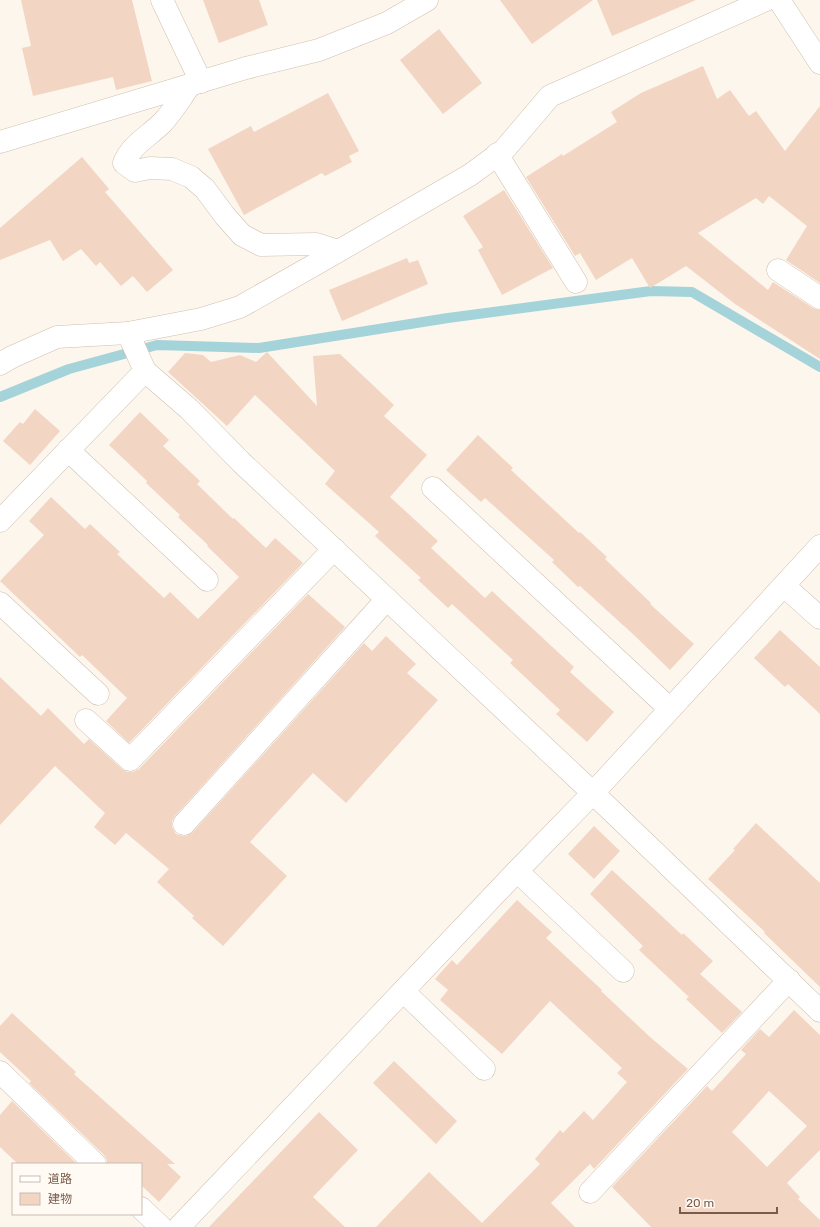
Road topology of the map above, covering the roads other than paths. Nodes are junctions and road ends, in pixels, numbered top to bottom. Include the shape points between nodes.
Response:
1 (162, 0) edge
2 (427, 0) edge
3 (766, 0) edge
4 (779, 0) edge
5 (820, 63) edge
6 (195, 83) junction
7 (0, 142) edge
8 (497, 154) junction
9 (338, 251) junction
10 (778, 270) dead end
11 (576, 282) dead end
12 (820, 298) edge
13 (128, 333) junction
14 (0, 364) edge
15 (145, 371) junction
16 (68, 450) junction
17 (433, 488) dead end
18 (0, 521) edge
19 (820, 546) edge
20 (334, 549) junction
21 (207, 580) dead end
22 (784, 586) junction
23 (387, 599) junction
24 (0, 603) edge
25 (820, 618) edge
26 (98, 694) dead end
27 (670, 708) junction
28 (86, 720) dead end
29 (593, 792) junction
30 (184, 824) dead end
31 (517, 871) junction
32 (623, 971) dead end
33 (789, 980) junction
34 (403, 991) junction
35 (820, 1010) edge
36 (484, 1069) dead end
37 (0, 1072) edge
38 (94, 1163) edge
39 (590, 1192) dead end
40 (142, 1209) edge
41 (161, 1227) edge
42 (179, 1227) edge

1 - 6 street
2 - 6 street via 387,23 318,50
3 - 8 street via 550,96 504,150
4 - 5 street
6 - 7 street
6 - 9 street via 163,122 136,144 124,163 135,171 150,168 172,169 190,177 205,189 242,235 261,245 316,244
8 - 9 street via 470,175
8 - 11 street
9 - 13 street via 240,307 201,319
10 - 12 street
13 - 14 street via 57,337
13 - 15 street
15 - 16 street
15 - 20 street via 189,409 241,462
16 - 18 street
16 - 21 street
17 - 27 street
19 - 22 street
20 - 23 street
20 - 28 street via 130,760
22 - 25 street
22 - 27 street
23 - 29 street
23 - 30 street
24 - 26 street
27 - 29 street
29 - 31 street
29 - 33 street
31 - 32 street
31 - 34 street
33 - 35 street
33 - 39 street
34 - 36 street
34 - 42 street
37 - 38 street
40 - 41 street

